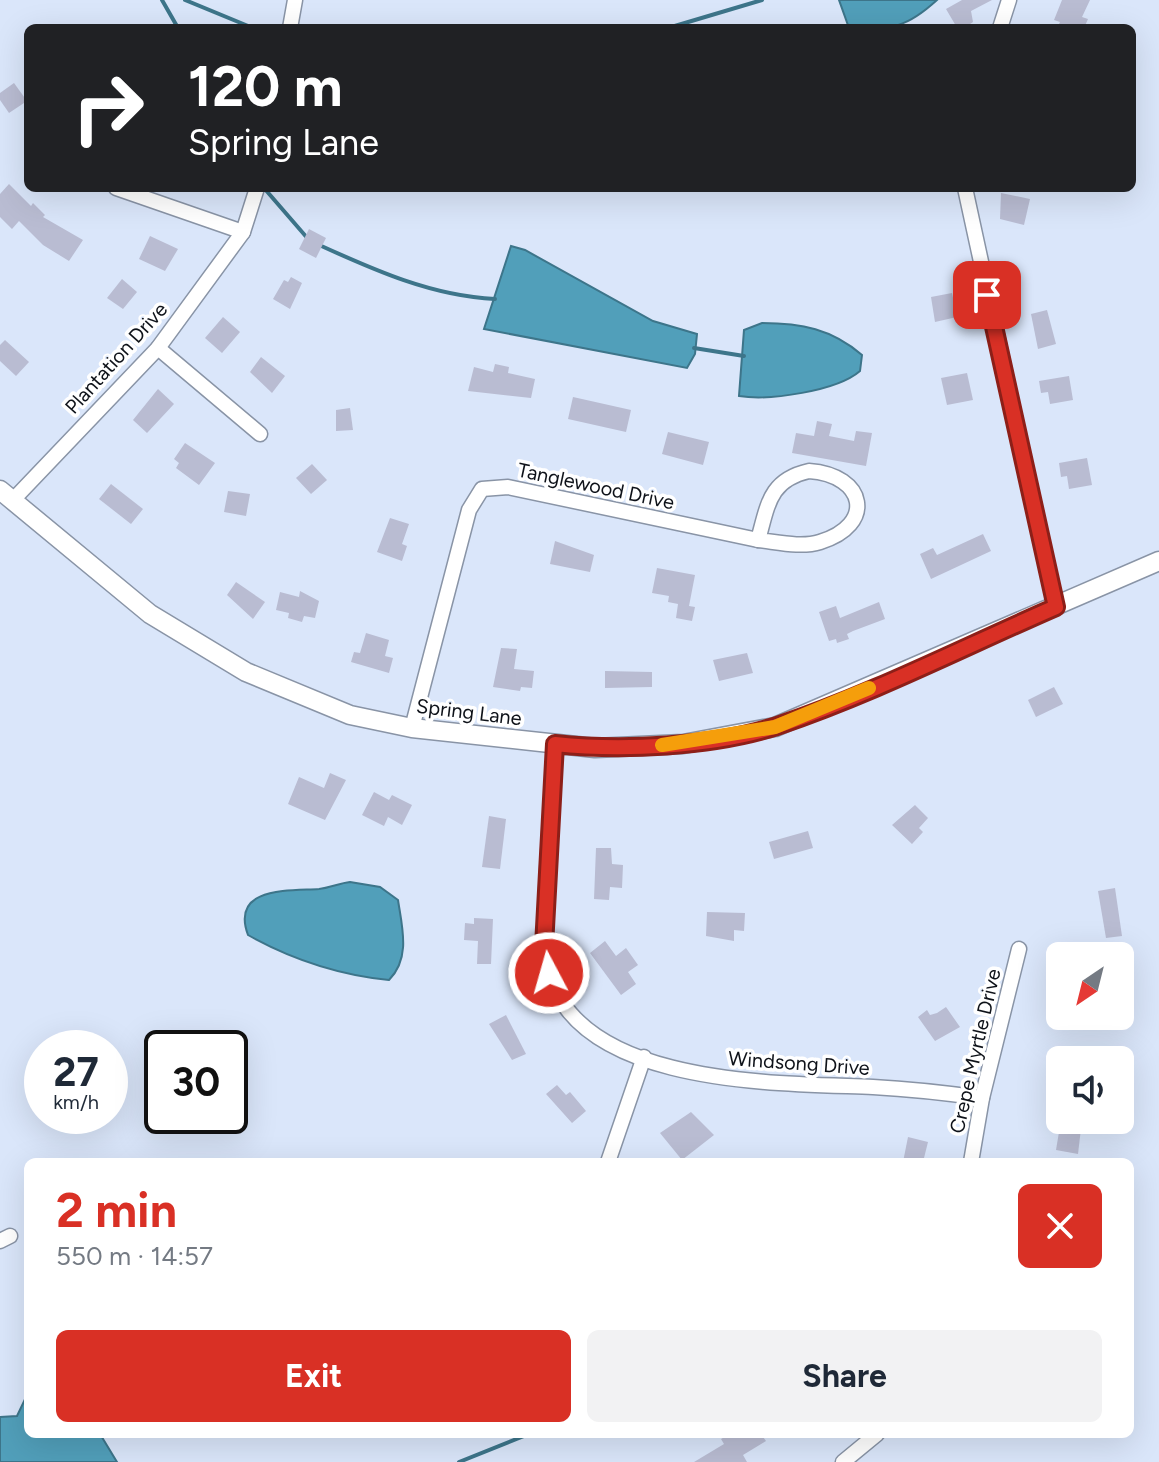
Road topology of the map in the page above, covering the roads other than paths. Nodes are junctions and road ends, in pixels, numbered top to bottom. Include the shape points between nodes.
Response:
1 (295, 0) edge
2 (1009, 0) edge
3 (291, 24) edge
4 (1001, 24) edge
5 (128, 192) edge
6 (256, 192) edge
7 (966, 192) edge
8 (243, 232) junction
9 (158, 348) junction
10 (260, 434) dead end
11 (6, 495) edge
12 (758, 540) junction
13 (1159, 561) edge
14 (1056, 607) junction
15 (412, 728) junction
16 (555, 744) junction
17 (1019, 949) dead end
18 (644, 1057) junction
19 (982, 1098) junction
20 (609, 1158) edge
21 (972, 1158) edge
22 (872, 1438) edge
23 (843, 1462) edge

1 - 3 street
2 - 4 street
5 - 8 street
6 - 8 street, Plantation Drive
7 - 14 street
8 - 9 street, Plantation Drive
9 - 10 street
9 - 11 street, Plantation Drive
11 - 15 street, Spring Lane via 150,614 246,672 350,715
12 - 12 street, Tanglewood Drive via 769,502 779,484 792,475 827,472 857,493 859,505 842,531 818,543
12 - 15 street, Tanglewood Drive via 508,487 482,489 469,510
13 - 14 street, Spring Lane
14 - 16 street, Spring Lane via 775,727 683,744
15 - 16 street, Spring Lane
16 - 18 street, Windsong Drive via 544,946 549,973 567,1013 584,1030
17 - 19 street, Crepe Myrtle Drive
18 - 19 street, Windsong Drive via 745,1082
18 - 20 street
19 - 21 street, Crepe Myrtle Drive
22 - 23 street

